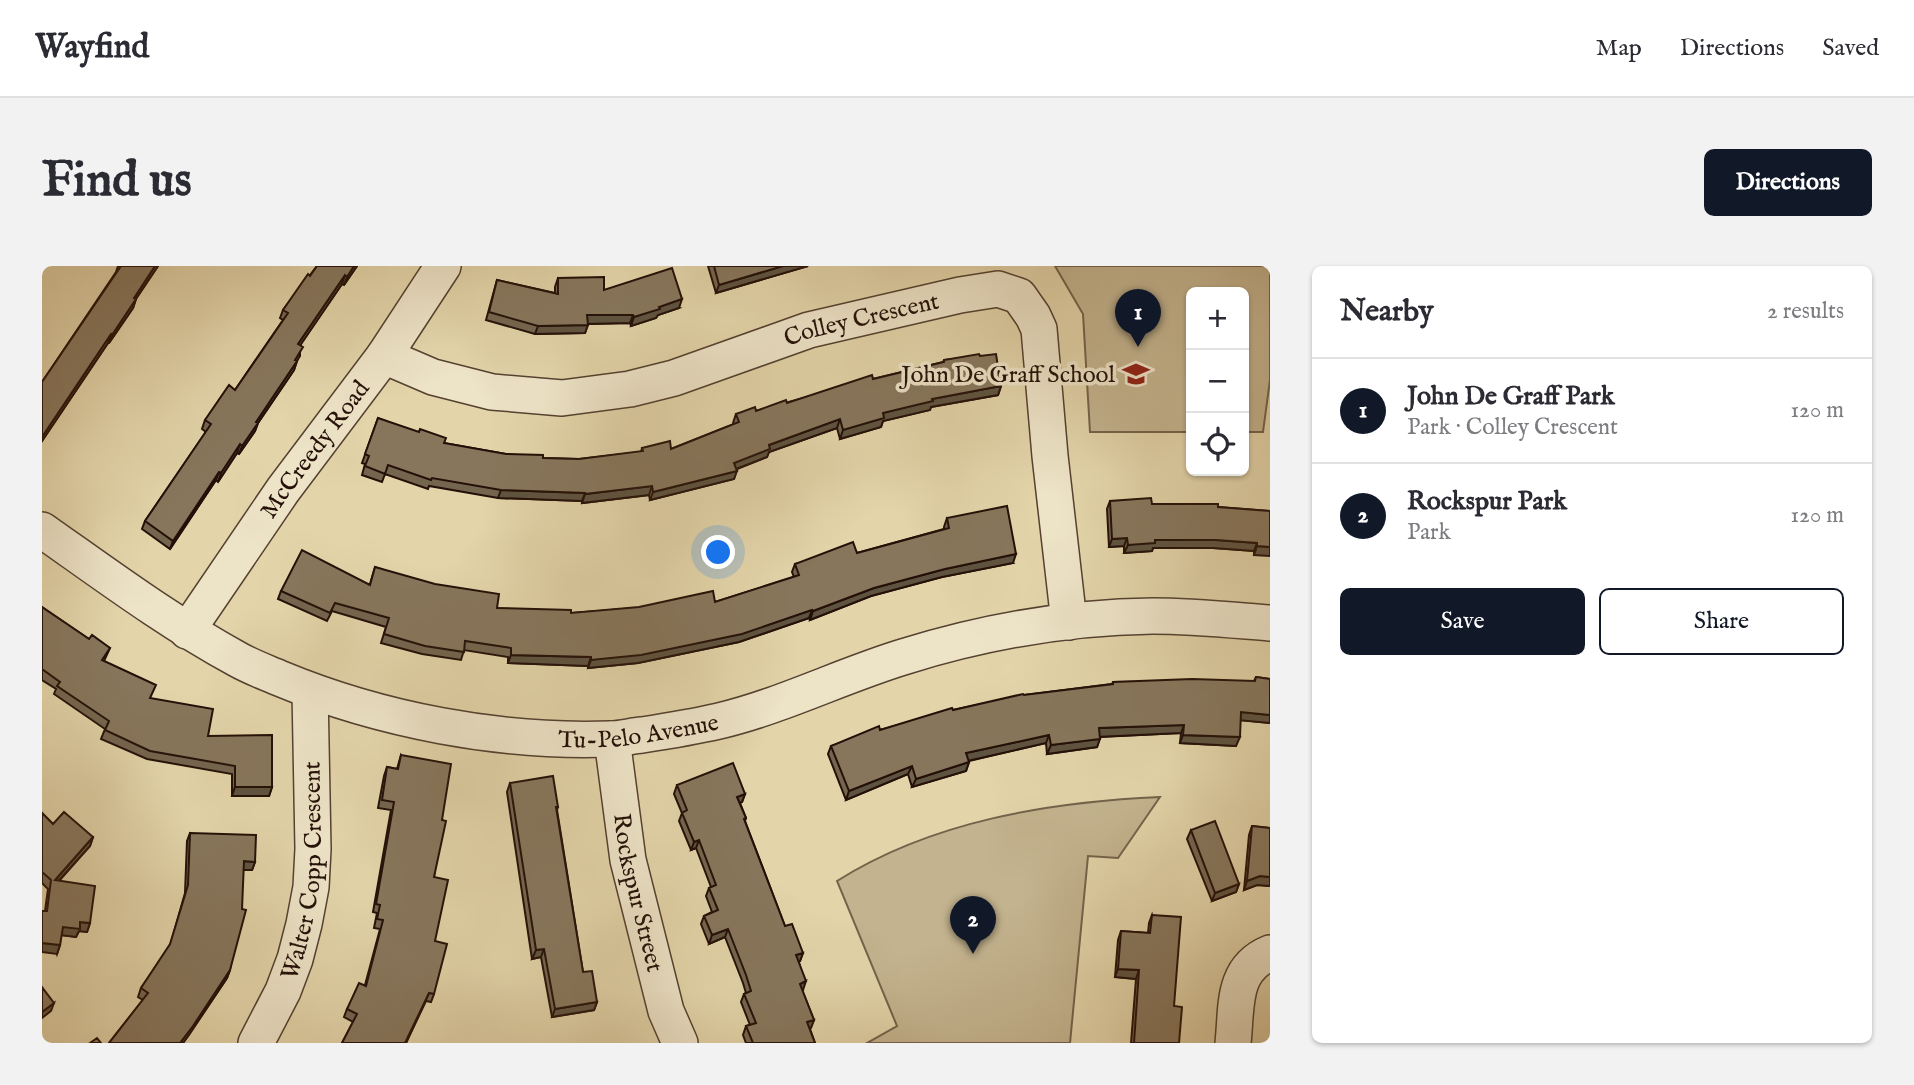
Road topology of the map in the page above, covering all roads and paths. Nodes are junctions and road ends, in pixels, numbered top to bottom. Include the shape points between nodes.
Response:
1 (443, 266) edge
2 (384, 356) junction
3 (42, 530) edge
4 (1069, 622) junction
5 (1270, 623) edge
6 (187, 631) junction
7 (310, 691) junction
8 (612, 739) junction
9 (1270, 953) edge
10 (257, 1043) edge
11 (680, 1043) edge
12 (1233, 1043) edge

1 - 2 street, McCreedy Road
2 - 4 street, Colley Crescent via 433,377 492,392 562,398 674,378 809,330 960,295 998,289 1019,296 1039,329
2 - 6 street, McCreedy Road via 283,490
3 - 6 street, Tu-Pelo Avenue
4 - 5 street, Tu-Pelo Avenue via 1152,616
4 - 8 street, Tu-Pelo Avenue via 931,648 721,720
6 - 7 street, Tu-Pelo Avenue via 241,662
7 - 8 street, Tu-Pelo Avenue via 427,724 527,737
7 - 10 street, Walter Copp Crescent via 311,887 295,959
8 - 11 street, Rockspur Street via 628,860 667,1011
9 - 12 street via 1246,969 1241,980

